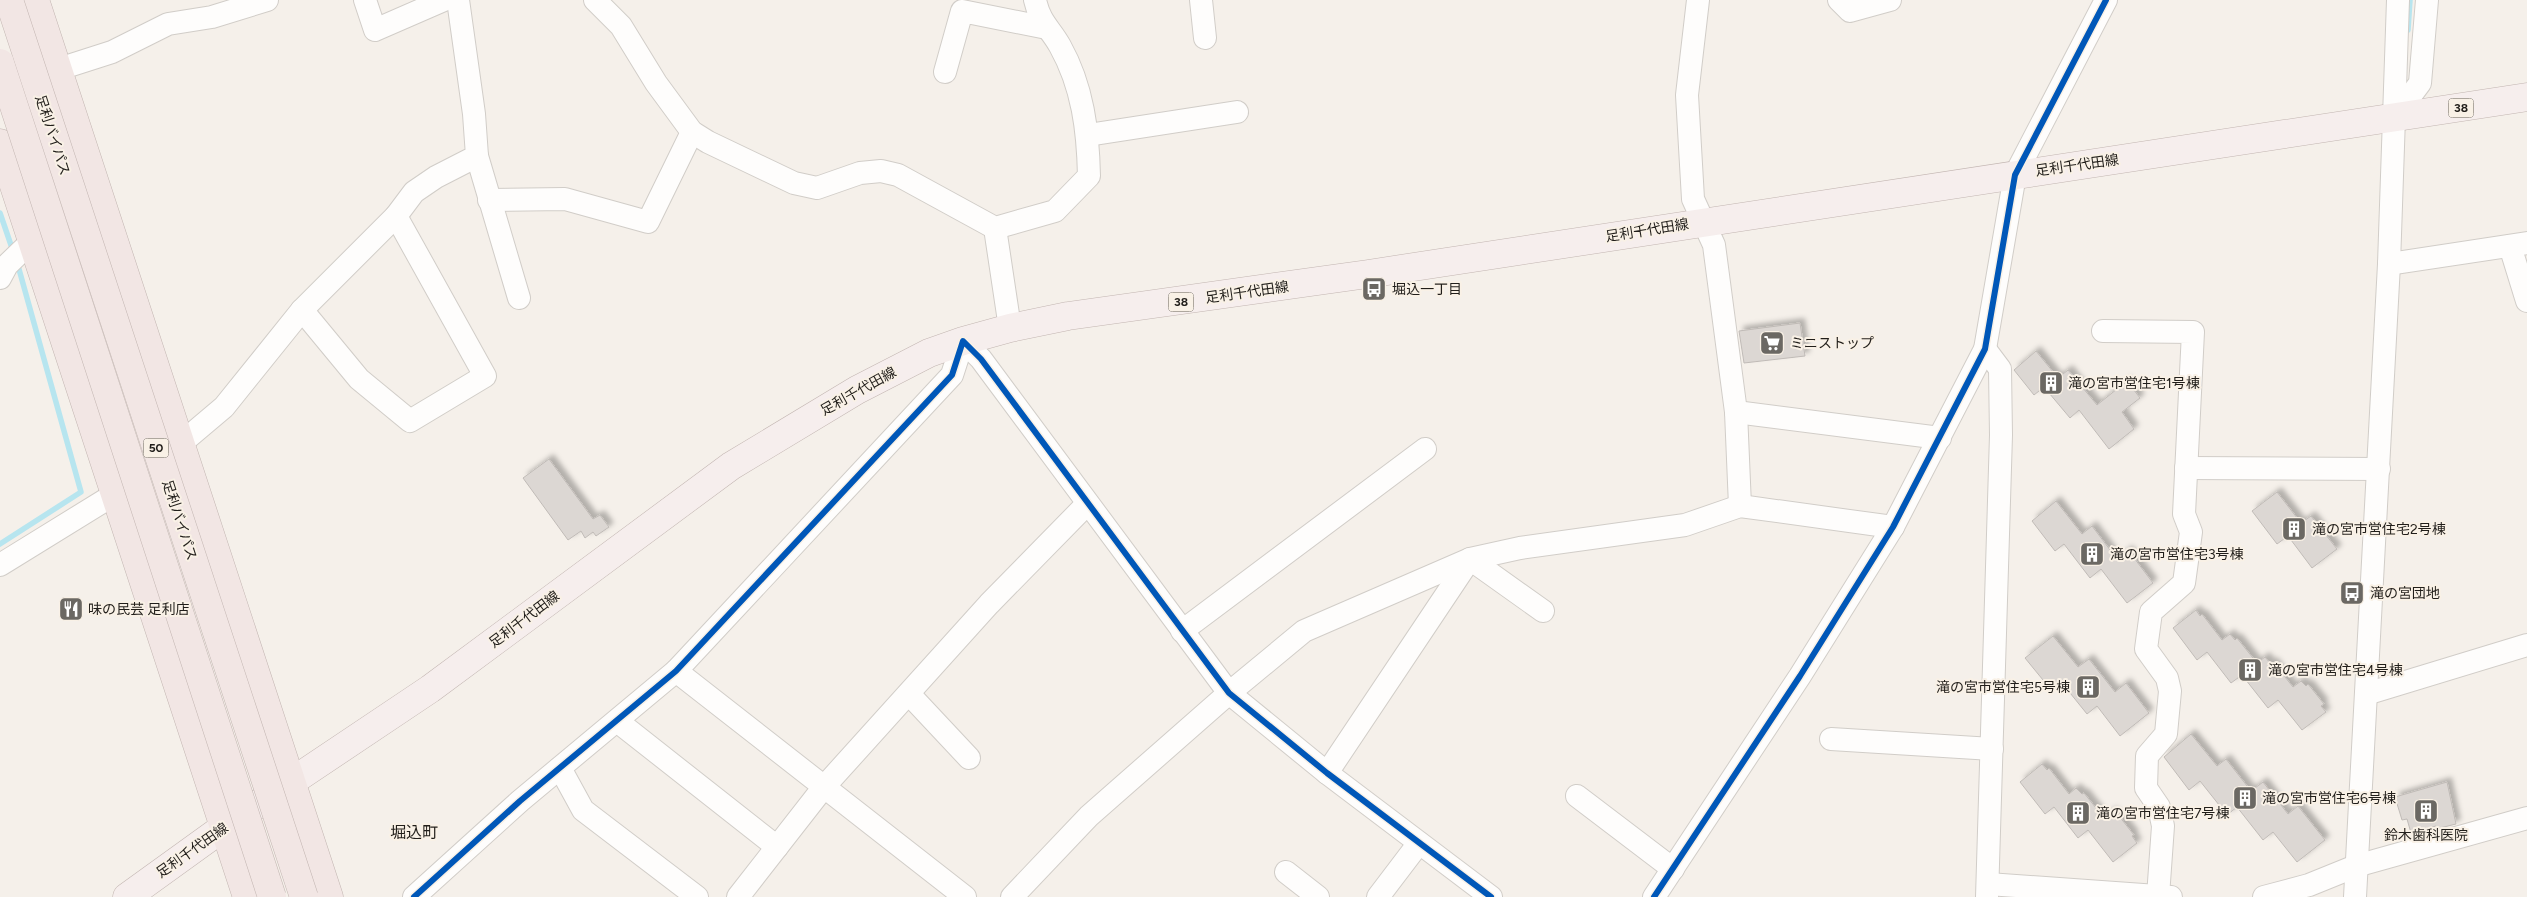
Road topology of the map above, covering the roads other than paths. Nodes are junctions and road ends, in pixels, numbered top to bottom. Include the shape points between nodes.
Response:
1 (9, 0) edge
2 (36, 0) edge
3 (267, 0) edge
4 (365, 0) edge
5 (444, 0) edge
6 (458, 0) edge
7 (595, 0) edge
8 (1035, 0) edge
9 (1201, 0) edge
10 (1698, 0) edge
11 (1839, 0) edge
12 (1890, 0) edge
13 (2106, 0) edge
14 (2398, 0) edge
15 (2427, 0) edge
16 (1047, 28) junction
17 (1205, 38) dead end
18 (0, 63) edge
19 (59, 69) junction
20 (945, 72) dead end
21 (2527, 97) edge
22 (1237, 112) dead end
23 (2394, 118) junction
24 (692, 132) junction
25 (1088, 135) junction
26 (0, 142) edge
27 (477, 156) junction
28 (2015, 175) junction
29 (489, 200) junction
30 (396, 216) junction
31 (1705, 221) junction
32 (996, 228) junction
33 (33, 240) junction
34 (2518, 245) edge
35 (2390, 264) junction
36 (0, 278) edge
37 (519, 298) dead end
38 (2527, 301) edge
39 (302, 310) junction
40 (1010, 328) junction
41 (2103, 331) dead end
42 (963, 342) junction
43 (1985, 349) junction
44 (1736, 412) junction
45 (1940, 438) junction
46 (179, 446) junction
47 (1425, 449) dead end
48 (2186, 468) junction
49 (2379, 469) junction
50 (115, 494) junction
51 (1087, 504) junction
52 (1740, 506) junction
53 (1893, 527) junction
54 (1470, 559) junction
55 (0, 565) edge
56 (1543, 611) dead end
57 (1182, 631) junction
58 (2527, 646) edge
59 (676, 671) junction
60 (1229, 693) junction
61 (909, 694) junction
62 (2366, 694) junction
63 (617, 721) junction
64 (1831, 739) dead end
65 (1992, 749) junction
66 (969, 758) dead end
67 (560, 768) junction
68 (1327, 773) junction
69 (290, 783) junction
70 (823, 788) junction
71 (1577, 796) dead end
72 (2527, 818) edge
73 (224, 827) junction
74 (1420, 843) junction
75 (777, 847) junction
76 (2356, 866) junction
77 (1672, 870) junction
78 (1286, 872) dead end
79 (1988, 890) edge
80 (127, 897) edge
81 (246, 897) edge
82 (272, 897) edge
83 (304, 897) edge
84 (328, 897) edge
85 (414, 897) edge
86 (697, 897) edge
87 (738, 897) edge
88 (965, 897) edge
89 (1012, 897) edge
90 (1318, 897) edge
91 (1378, 897) edge
92 (1491, 897) edge
93 (1654, 897) edge
94 (2167, 897) edge
95 (2264, 897) edge
96 (2355, 897) edge

1 - 83 highway, 足利バイパス / 50, bridge
2 - 19 highway, 50
3 - 19 street via 212,17 168,24 112,52
4 - 5 street via 375,30
6 - 27 street
7 - 24 street via 621,26 656,83
8 - 16 street via 1038,16
9 - 17 street
10 - 31 street via 1687,95 1693,199
11 - 12 street via 1850,11
13 - 28 street
14 - 23 street
15 - 23 street via 2420,83
16 - 20 street via 962,11
16 - 25 street via 1060,45 1077,81
18 - 82 highway, 足利バイパス / 50, bridge
19 - 46 highway, 50
21 - 23 main road, 足利千代田線 / 38
22 - 25 street
23 - 28 main road, 足利千代田線 / 38
23 - 35 street
24 - 29 street via 648,222 565,199
24 - 32 street via 794,183 817,188 860,173 881,171 898,175
25 - 32 street via 1088,176 1066,202 1055,211
26 - 33 highway
27 - 29 street
27 - 30 street via 414,192
28 - 31 main road, 足利千代田線 / 38
28 - 43 street
29 - 37 street
30 - 39 street
30 - 39 street via 486,376 410,421 358,379
31 - 40 main road, 足利千代田線 / 38 via 1368,274 1068,316
31 - 44 street via 1714,245
32 - 40 street
33 - 36 street via 7,265
33 - 50 highway
34 - 35 street
34 - 38 street
35 - 49 street
39 - 46 street via 224,407
40 - 42 main road, 足利千代田線 / 38
41 - 48 street via 2193,332
42 - 51 street via 981,359
42 - 59 street via 952,376
42 - 69 main road, 足利千代田線 / 38 via 929,353 856,390 731,466 430,689
43 - 45 street
43 - 65 street via 2000,369 2000,495
44 - 45 street
44 - 52 street
45 - 53 street
46 - 69 highway, 50
47 - 57 street
48 - 49 street
48 - 94 street via 2184,514 2191,532 2184,583 2151,612 2146,649 2167,678 2170,691 2166,734 2147,756 2146,788 2159,807 2163,826
49 - 62 street
50 - 55 street
50 - 73 highway
51 - 57 street
51 - 61 street via 989,604
52 - 53 street
52 - 54 street via 1685,525 1520,548
53 - 77 street via 1800,676
54 - 56 street
54 - 60 street via 1304,631
54 - 68 street
57 - 60 street
58 - 62 street
59 - 63 street
59 - 70 street
60 - 68 street
60 - 89 street via 1088,816
61 - 66 street
61 - 70 street
62 - 76 street
63 - 67 street
63 - 75 street
64 - 65 street
65 - 79 street
67 - 85 street
67 - 86 street via 583,810
68 - 74 street
69 - 73 main road, 足利千代田線 / 38
69 - 84 highway, 50
70 - 75 street
70 - 88 street
71 - 77 street
72 - 76 street
73 - 80 main road, 足利千代田線 / 38
73 - 81 highway
74 - 91 street
74 - 92 street
75 - 87 street
76 - 95 street via 2309,885
76 - 96 street
77 - 93 street
78 - 90 street
79 - 94 street

